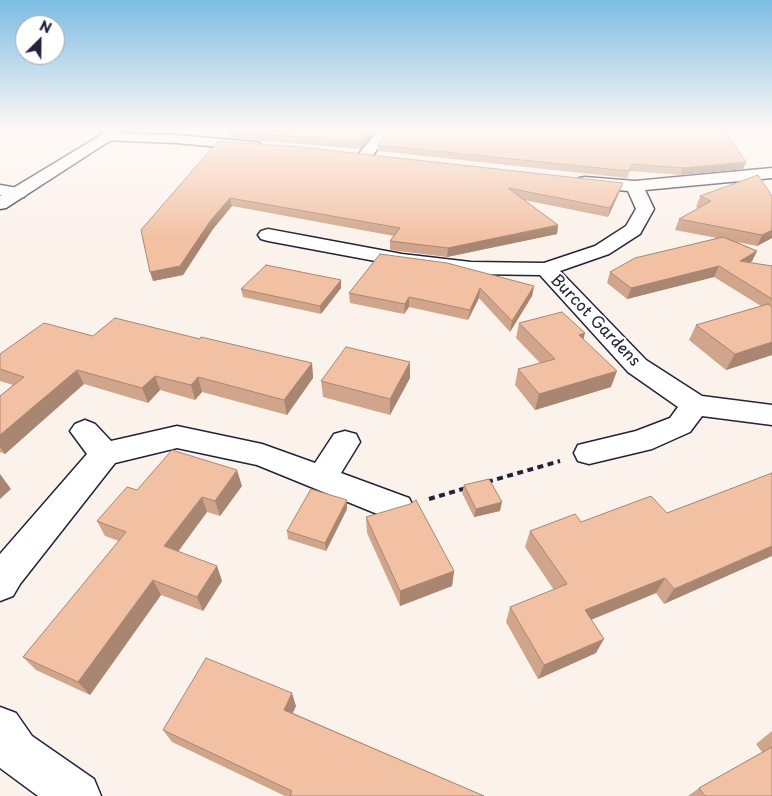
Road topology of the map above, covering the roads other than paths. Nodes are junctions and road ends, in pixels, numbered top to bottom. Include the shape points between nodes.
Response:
1 (60, 166) edge
2 (772, 173) edge
3 (573, 180) edge
4 (635, 186) junction
5 (0, 190) edge
6 (18, 193) junction
7 (0, 204) edge
8 (268, 235) dead end
9 (295, 240) junction
10 (280, 254) dead end
11 (546, 269) junction
12 (695, 405) junction
13 (772, 415) edge
14 (345, 442) dead end
15 (589, 453) road end
16 (322, 478) junction
17 (397, 508) edge
18 (0, 584) edge
19 (0, 729) edge
20 (77, 796) edge

1 - 6 street
2 - 4 street
3 - 4 street
4 - 11 street, Burcot Gardens via 645,209 633,230 602,250
5 - 6 street
6 - 7 street
8 - 9 street, Burcot Gardens
9 - 10 street
9 - 11 street, Burcot Gardens via 402,260 471,268
11 - 12 street, Burcot Gardens via 637,366
12 - 13 street, Burcot Gardens
12 - 15 street via 680,425 642,441
14 - 16 street
16 - 17 street
16 - 18 street via 262,455 177,437 95,442
19 - 20 street via 16,752

